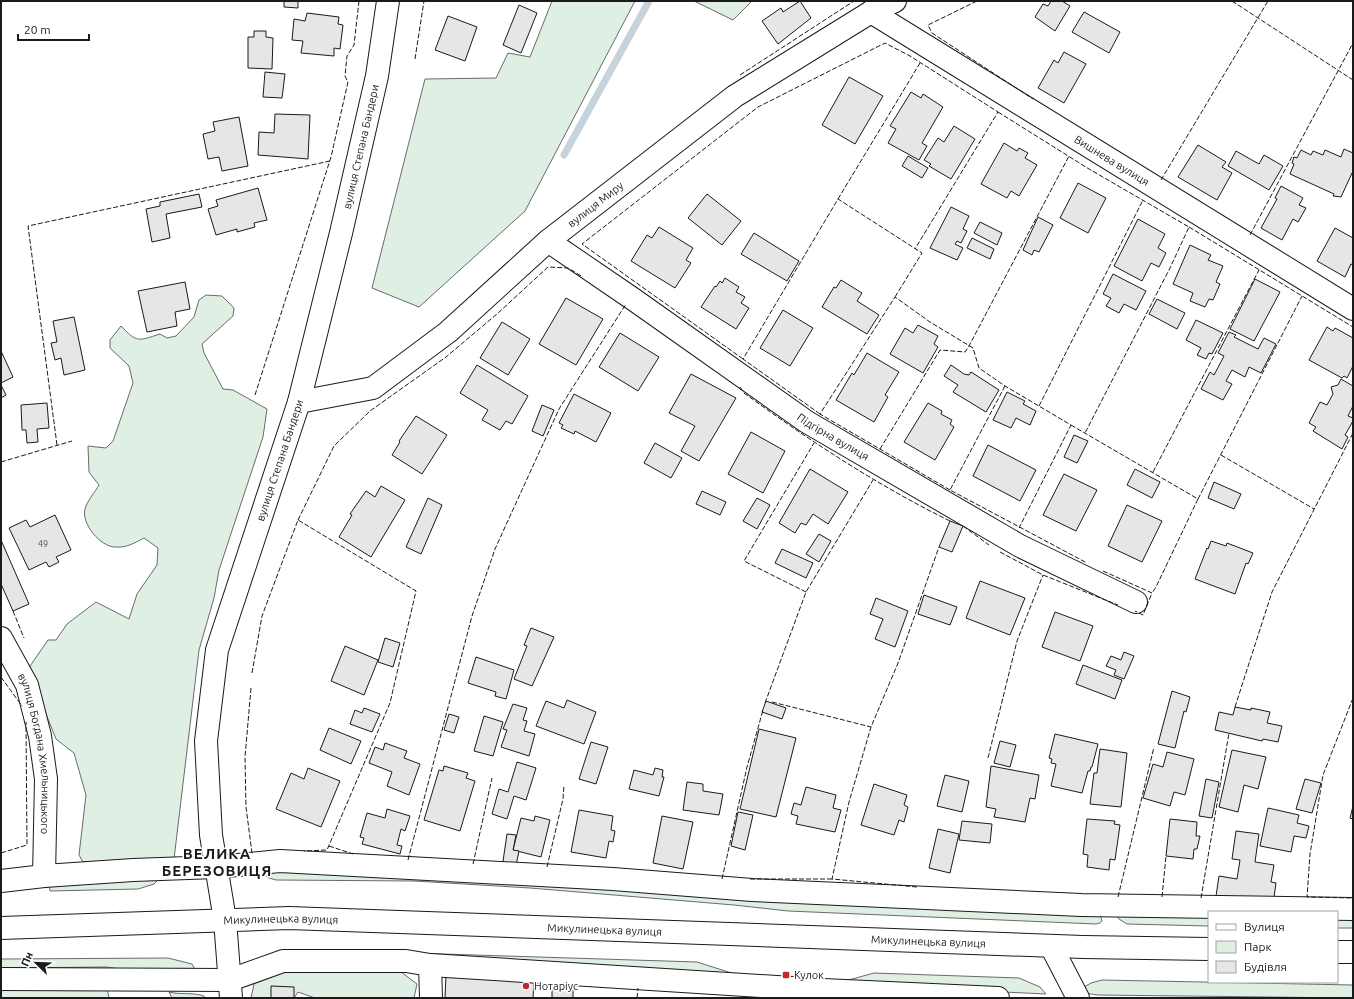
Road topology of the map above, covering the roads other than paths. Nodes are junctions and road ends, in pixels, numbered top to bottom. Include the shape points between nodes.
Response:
1 (388, 1) edge
2 (895, 1) edge
3 (871, 12) junction
4 (548, 242) junction
5 (1353, 309) edge
6 (299, 402) junction
7 (1136, 602) dead end
8 (1, 638) edge
9 (216, 867) junction
10 (44, 876) junction
11 (1, 881) edge
12 (1353, 909) edge
13 (225, 920) junction
14 (1, 928) edge
15 (1051, 946) junction
16 (1208, 949) edge
17 (1338, 952) edge
18 (1353, 952) edge
19 (430, 965) junction
20 (1, 979) edge
21 (162, 989) edge
22 (230, 989) edge
23 (431, 998) edge
24 (998, 998) edge
25 (1078, 998) edge

1 - 6 main road, вулиця Степана Бандери via 373,91
2 - 3 main road, вулиця Миру
3 - 4 main road, вулиця Миру via 735,96
3 - 5 main road, Вишнева вулиця
4 - 6 main road, вулиця Миру via 448,332 373,388
4 - 7 main road, Підгірна вулиця via 807,422 1020,546
6 - 9 main road, вулиця Степана Бандери via 217,650 206,741 211,836
8 - 10 main road, вулиця Богдана Хмельницького via 27,685 40,736 46,779
9 - 10 main road
9 - 12 main road via 286,861 613,879 760,891 1081,905
9 - 13 main road, вулиця Степана Бандери
10 - 11 main road
13 - 14 main road, Микулинецька вулиця
13 - 15 main road, Микулинецька вулиця via 289,918
13 - 22 main road, вулиця Степана Бандери
15 - 16 main road, Микулинецька вулиця
15 - 25 main road
17 - 18 main road
19 - 22 main road via 406,961 283,962
19 - 23 main road
19 - 24 main road via 823,990
20 - 21 main road
21 - 22 main road

